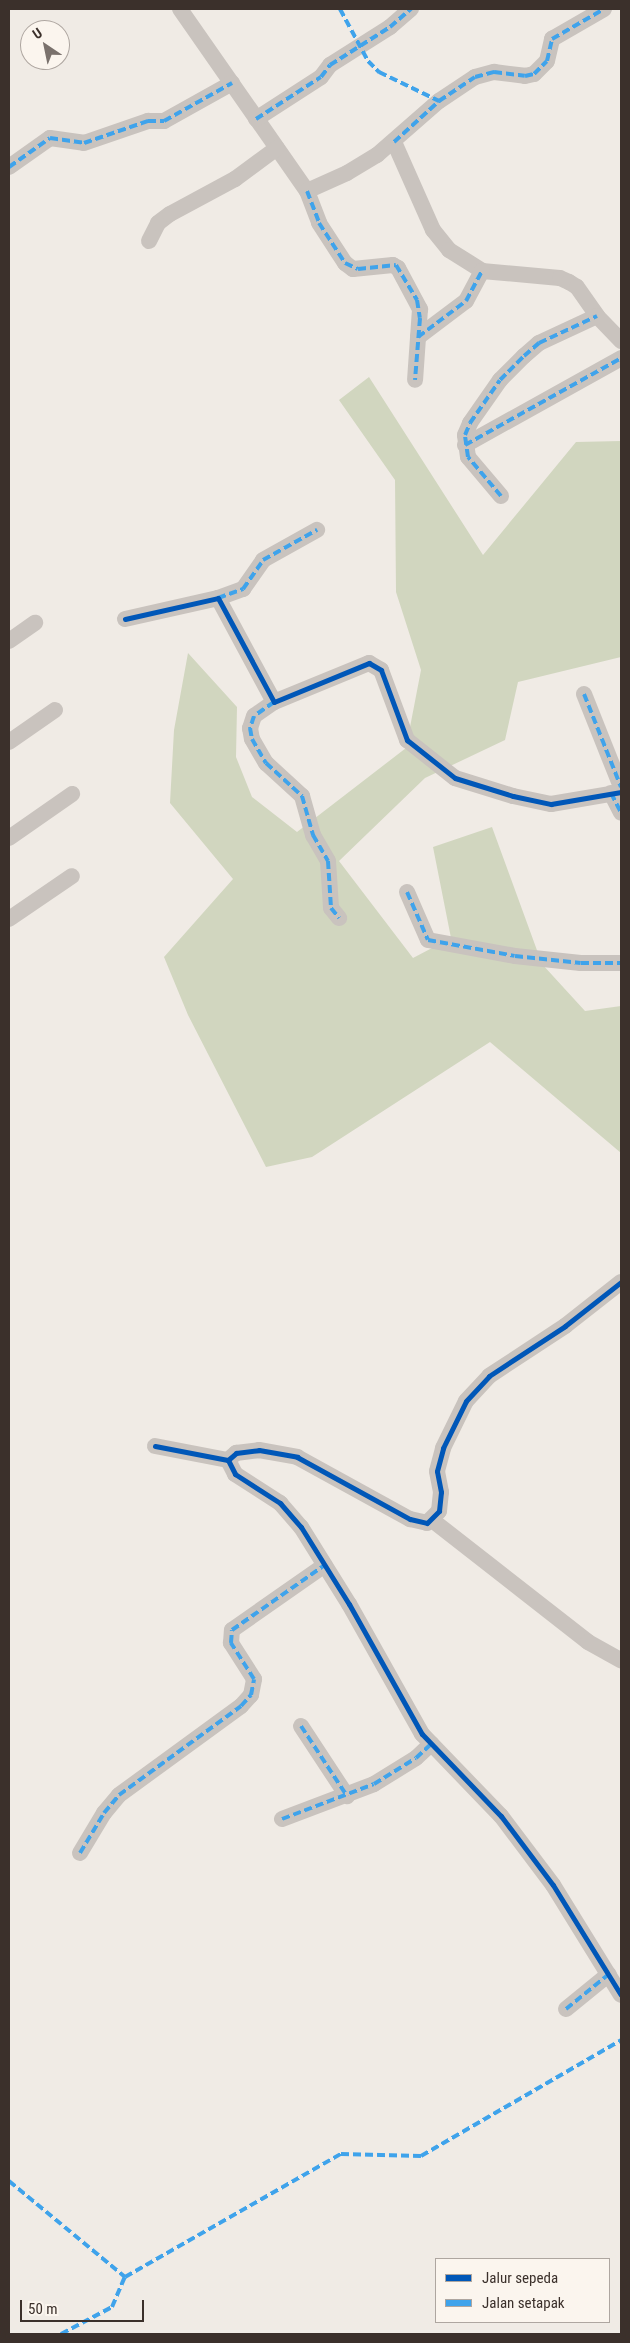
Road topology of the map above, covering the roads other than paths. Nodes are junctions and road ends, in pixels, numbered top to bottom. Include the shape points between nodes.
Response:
1 (180, 9) edge
2 (411, 9) edge
3 (604, 9) edge
4 (232, 83) junction
5 (256, 119) junction
6 (394, 142) junction
7 (277, 148) junction
8 (9, 167) edge
9 (307, 191) junction
10 (148, 241) dead end
11 (482, 271) junction
12 (597, 316) junction
13 (418, 337) junction
14 (621, 341) edge
15 (621, 358) edge
16 (415, 380) dead end
17 (465, 445) junction
18 (501, 496) dead end
19 (317, 530) dead end
20 (218, 598) junction
21 (125, 619) dead end
22 (35, 623) dead end
23 (9, 641) edge
24 (584, 694) dead end
25 (274, 702) junction
26 (55, 710) dead end
27 (9, 742) edge
28 (618, 791) edge
29 (72, 794) dead end
30 (621, 813) edge
31 (9, 838) edge
32 (72, 876) dead end
33 (407, 892) dead end
34 (339, 918) dead end
35 (9, 919) edge
36 (621, 963) edge
37 (621, 1282) edge
38 (156, 1446) dead end
39 (228, 1460) junction
40 (432, 1520) junction
41 (325, 1565) junction
42 (621, 1660) edge
43 (301, 1726) dead end
44 (431, 1744) junction
45 (346, 1796) junction
46 (282, 1819) dead end
47 (80, 1853) dead end
48 (608, 1974) junction
49 (621, 1995) edge
50 (566, 2009) dead end

1 - 4 street
2 - 5 street via 390,27 330,65 321,77
3 - 6 street via 552,39 547,62 534,74 494,72 475,78 439,100
4 - 5 street
4 - 8 street via 164,121 148,121 84,143 50,138
5 - 7 street
6 - 9 street via 347,174
6 - 11 street via 438,237 466,264
7 - 9 street
7 - 10 street via 235,179 170,214 158,223
9 - 13 street via 319,223 352,269 393,264 398,268 420,309
11 - 12 street via 560,278 577,287
11 - 13 street via 466,301
12 - 14 street
12 - 17 street via 539,344 524,356 500,380 470,422
13 - 16 street
15 - 17 street
17 - 18 street via 470,460
19 - 20 street via 263,560 243,590
20 - 21 street
20 - 25 street
22 - 23 street
24 - 28 street
25 - 28 street via 369,663 381,670 407,740 455,778 552,804
25 - 34 street via 254,716 250,728 252,739 266,763 302,796 313,835 329,866 331,908
26 - 27 street
28 - 30 street
29 - 31 street
32 - 35 street
33 - 36 street via 428,940 515,956 581,963
37 - 40 street via 565,1326 489,1376 466,1401 443,1448 437,1471 441,1492 439,1511
38 - 39 street
39 - 40 street via 236,1453 259,1450 297,1457 410,1519 426,1523
39 - 41 street via 235,1474 280,1503 301,1527
40 - 42 street via 588,1642
41 - 44 street via 417,1726
41 - 47 street via 232,1630 231,1643 254,1679 251,1695 227,1717 119,1795
43 - 45 street
44 - 45 street via 399,1770
44 - 48 street via 501,1816 553,1885
45 - 46 street
48 - 49 street
48 - 50 street

